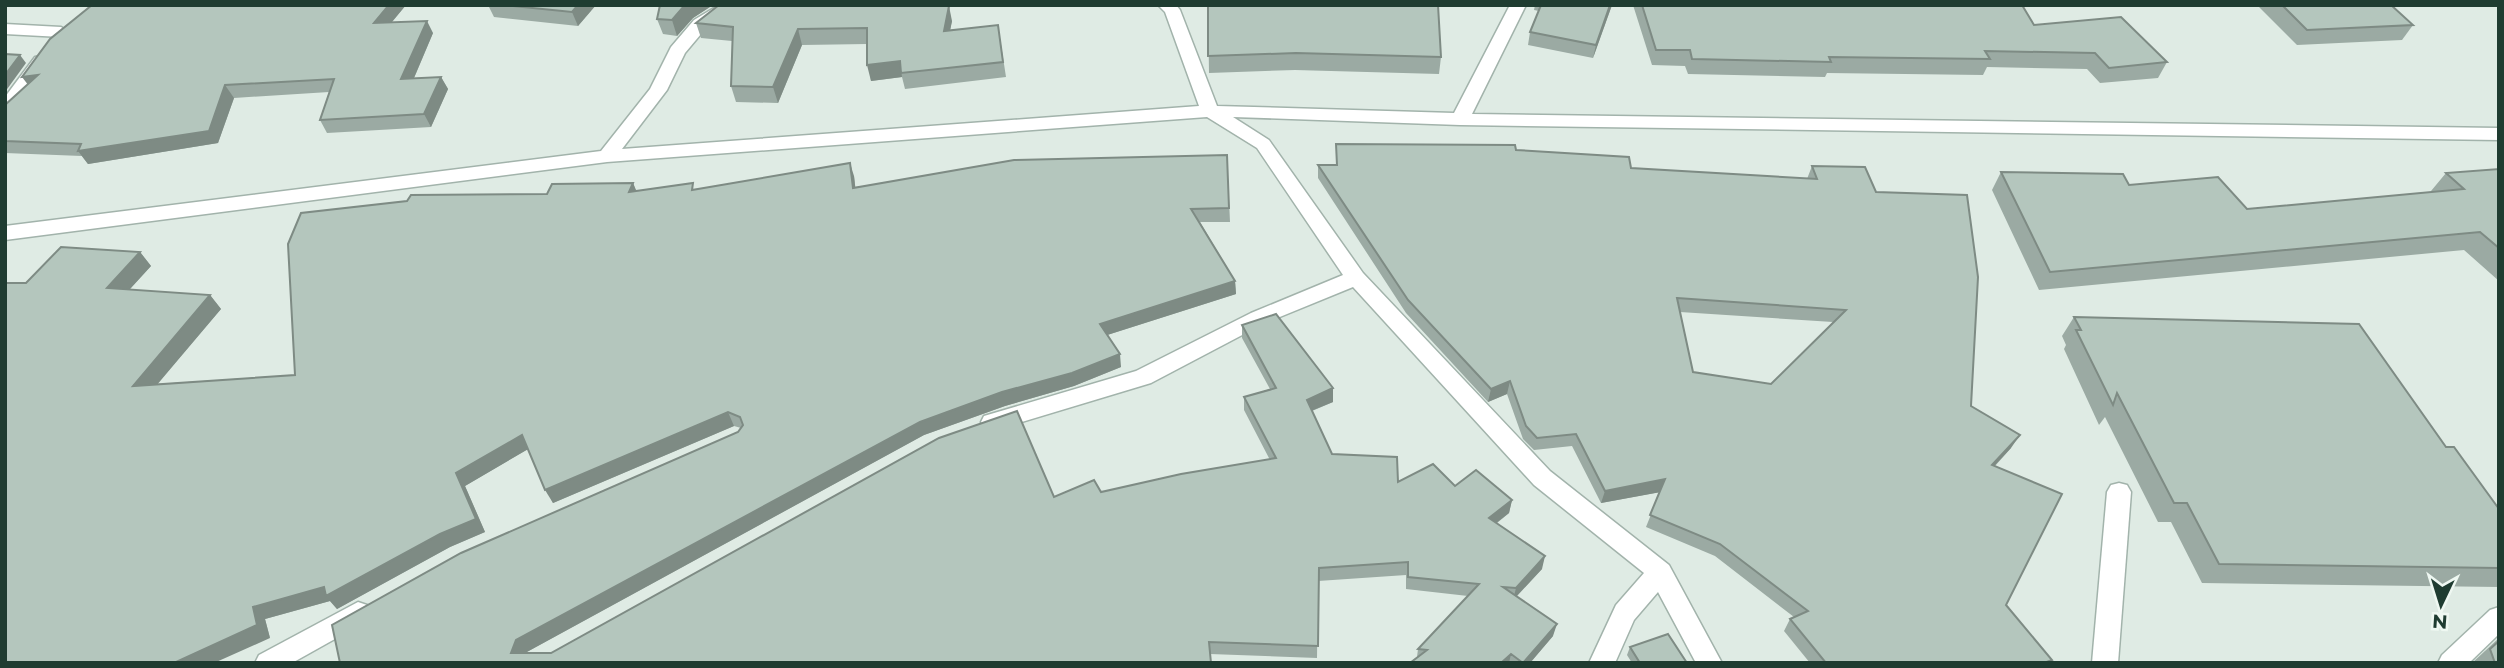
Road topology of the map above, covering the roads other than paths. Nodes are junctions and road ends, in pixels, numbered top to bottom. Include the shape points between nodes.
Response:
1 (731, 5) edge
2 (1167, 5) edge
3 (1518, 5) edge
4 (5, 29) edge
5 (5, 110) edge
6 (1210, 111) junction
7 (1460, 119) junction
8 (2499, 134) edge
9 (607, 156) junction
10 (5, 233) edge
11 (1356, 278) junction
12 (970, 430) edge
13 (2119, 492) dead end
14 (1660, 572) junction
15 (376, 603) edge
16 (2499, 618) edge
17 (268, 663) edge
18 (1602, 663) edge
19 (1709, 663) edge
20 (2105, 663) edge
21 (2451, 663) edge

1 - 9 street via 700,24 677,51 658,90
2 - 6 street
3 - 7 street
4 - 5 street via 67,29
6 - 7 street
6 - 9 street
6 - 11 street via 1262,144
7 - 8 street
9 - 10 street
11 - 12 street via 1258,318 1143,377
11 - 14 street via 1542,478
13 - 20 street
14 - 18 street via 1625,613
14 - 19 street
15 - 17 street
16 - 21 street

